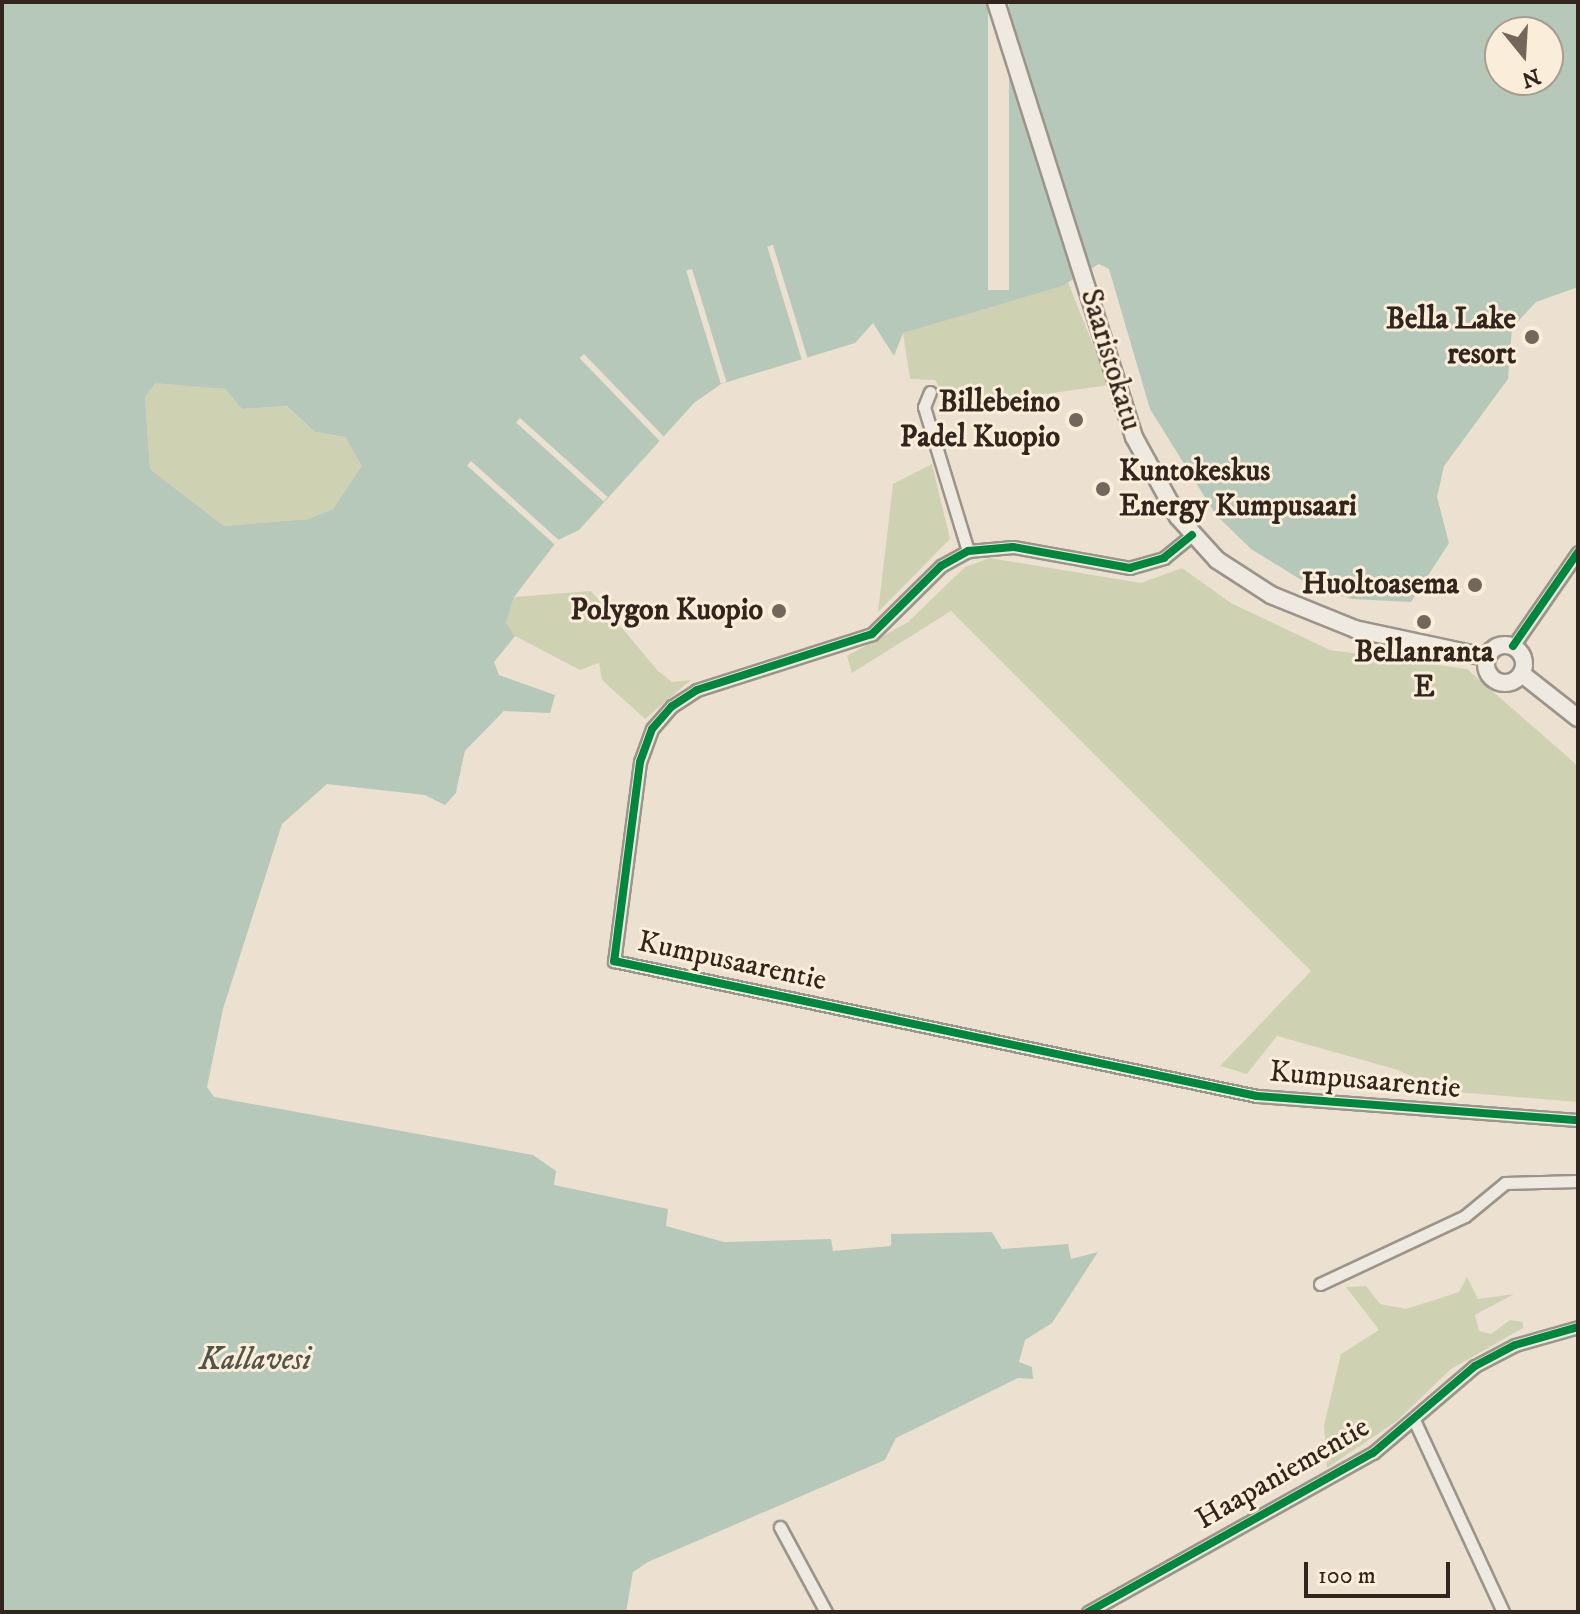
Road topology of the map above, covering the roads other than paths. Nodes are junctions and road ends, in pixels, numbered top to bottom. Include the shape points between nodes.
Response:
1 (996, 2) edge
2 (930, 392) dead end
3 (1192, 535) junction
4 (968, 551) junction
5 (1578, 552) edge
6 (1513, 646) junction
7 (1486, 657) junction
8 (1522, 674) junction
9 (1578, 718) edge
10 (1578, 1120) edge
11 (1578, 1181) edge
12 (1320, 1284) dead end
13 (1578, 1327) edge
14 (1415, 1422) junction
15 (780, 1527) dead end
16 (826, 1612) edge
17 (1088, 1612) edge
18 (1503, 1612) edge

1 - 3 main road, Saaristokatu via 1140,451
2 - 4 street via 924,407
3 - 4 street, Kumpusaarentie via 1164,558 1130,568 1013,547
3 - 7 main road, Saaristokatu via 1271,595 1355,629
4 - 10 street, Kumpusaarentie via 941,566 872,634 697,690 660,718 638,773 614,961 1257,1096
5 - 6 street
6 - 7 main road via 1497,646
6 - 8 main road via 1523,657
7 - 8 main road via 1500,682
8 - 9 main road
11 - 12 street via 1505,1183 1465,1216
13 - 14 street, Haapaniementie via 1515,1345 1475,1366
14 - 17 street, Haapaniementie
14 - 18 street
15 - 16 street

